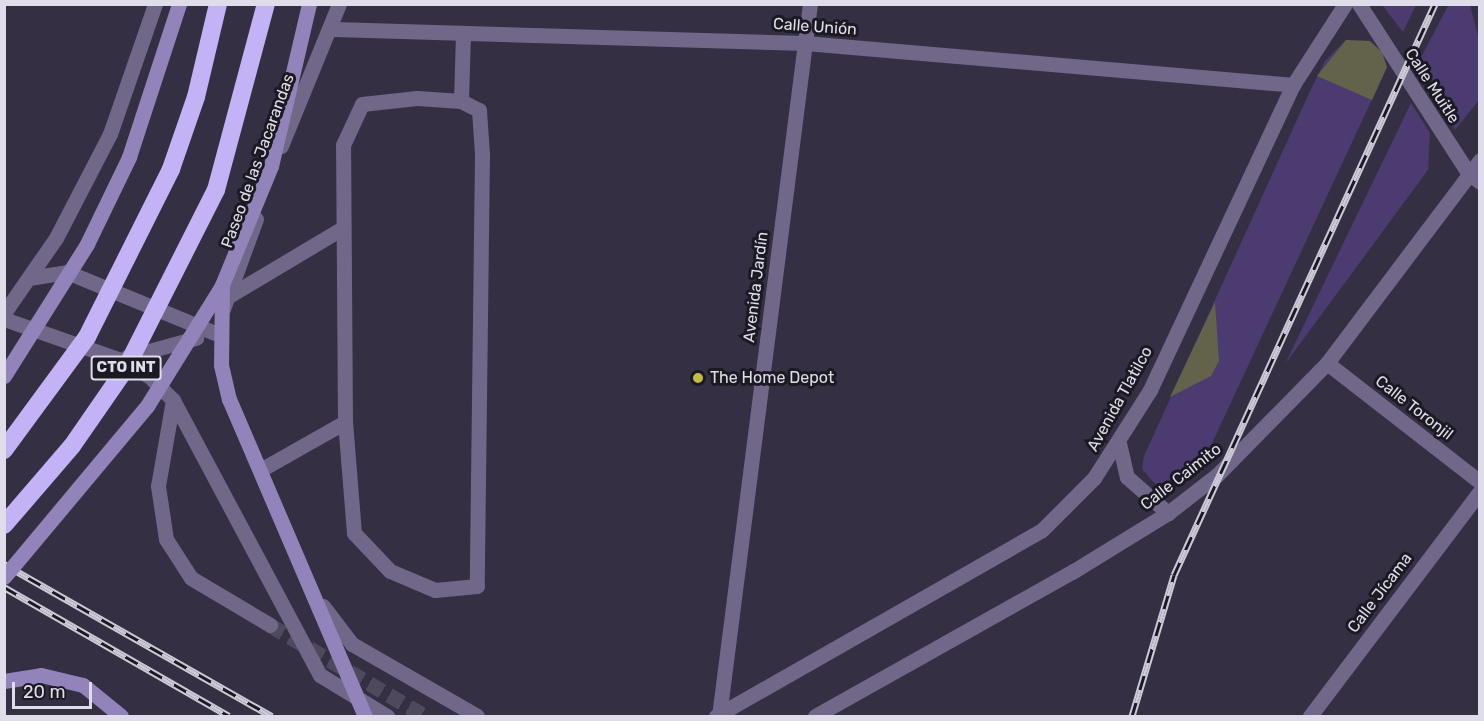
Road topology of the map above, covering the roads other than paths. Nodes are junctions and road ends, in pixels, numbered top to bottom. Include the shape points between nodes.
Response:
1 (154, 4) edge
2 (178, 4) edge
3 (218, 4) edge
4 (266, 4) edge
5 (309, 4) edge
6 (339, 4) edge
7 (810, 4) edge
8 (1345, 4) edge
9 (1359, 4) edge
10 (333, 29) junction
11 (463, 34) junction
12 (805, 43) junction
13 (1293, 85) junction
14 (461, 101) junction
15 (1479, 160) edge
16 (1474, 178) edge
17 (341, 229) junction
18 (29, 278) junction
19 (224, 291) junction
20 (4, 313) edge
21 (4, 319) edge
22 (215, 333) junction
23 (118, 359) junction
24 (1327, 363) junction
25 (4, 376) edge
26 (173, 400) junction
27 (345, 422) junction
28 (1119, 443) junction
29 (4, 450) edge
30 (262, 469) junction
31 (1479, 482) edge
32 (1479, 491) edge
33 (1168, 513) junction
34 (4, 525) edge
35 (4, 577) edge
36 (270, 625) tunnel mouth
37 (4, 681) edge
38 (718, 716) edge
39 (121, 717) edge
40 (365, 717) edge
41 (387, 717) edge
42 (477, 717) edge
43 (815, 717) edge
44 (1310, 717) edge

1 - 18 street via 110,134
2 - 25 main road, bridge via 129,157 87,244
3 - 29 highway, CTO INT, bridge via 196,97 171,169 87,337
4 - 34 highway, CTO INT, bridge via 216,190 126,368 72,446
5 - 19 main road, CTO INT via 271,166
6 - 10 street, Paseo de las Jacarandas
7 - 12 street, Avenida Jardín
8 - 13 street, Avenida Tlatilco
9 - 16 street, Calle Muitle
10 - 11 street, Calle Unión
10 - 19 street, Paseo de las Jacarandas via 302,85
11 - 12 street, Calle Unión
11 - 14 street
12 - 13 street, Calle Unión
12 - 38 street, Avenida Jardín
13 - 28 street, Avenida Tlatilco via 1150,390
14 - 17 street via 417,98 362,104 343,145
14 - 27 street via 479,110 482,154 477,586 435,590 390,571 354,533
15 - 16 street, Calle Caimito
16 - 24 street, Calle Caimito
17 - 19 street
17 - 27 street
18 - 20 street
18 - 22 street via 67,272
19 - 22 street, Paseo de las Jacarandas
19 - 35 main road, CTO INT, bridge via 147,406
19 - 40 main road, bridge via 221,365 229,399
21 - 23 street
22 - 23 street
22 - 30 street via 216,362
23 - 26 street via 149,376
24 - 31 street, Calle Toronjil
24 - 33 street, Calle Caimito via 1275,421
26 - 36 street via 158,486 166,539 191,578
26 - 41 street via 320,675
27 - 30 street
28 - 33 street via 1127,477
28 - 38 street, Avenida Tlatilco via 1094,478 1042,530
30 - 42 street via 336,628 352,644
32 - 44 street, Calle Jícama
33 - 43 street, Calle Caimito
37 - 39 main road via 41,675 83,685

